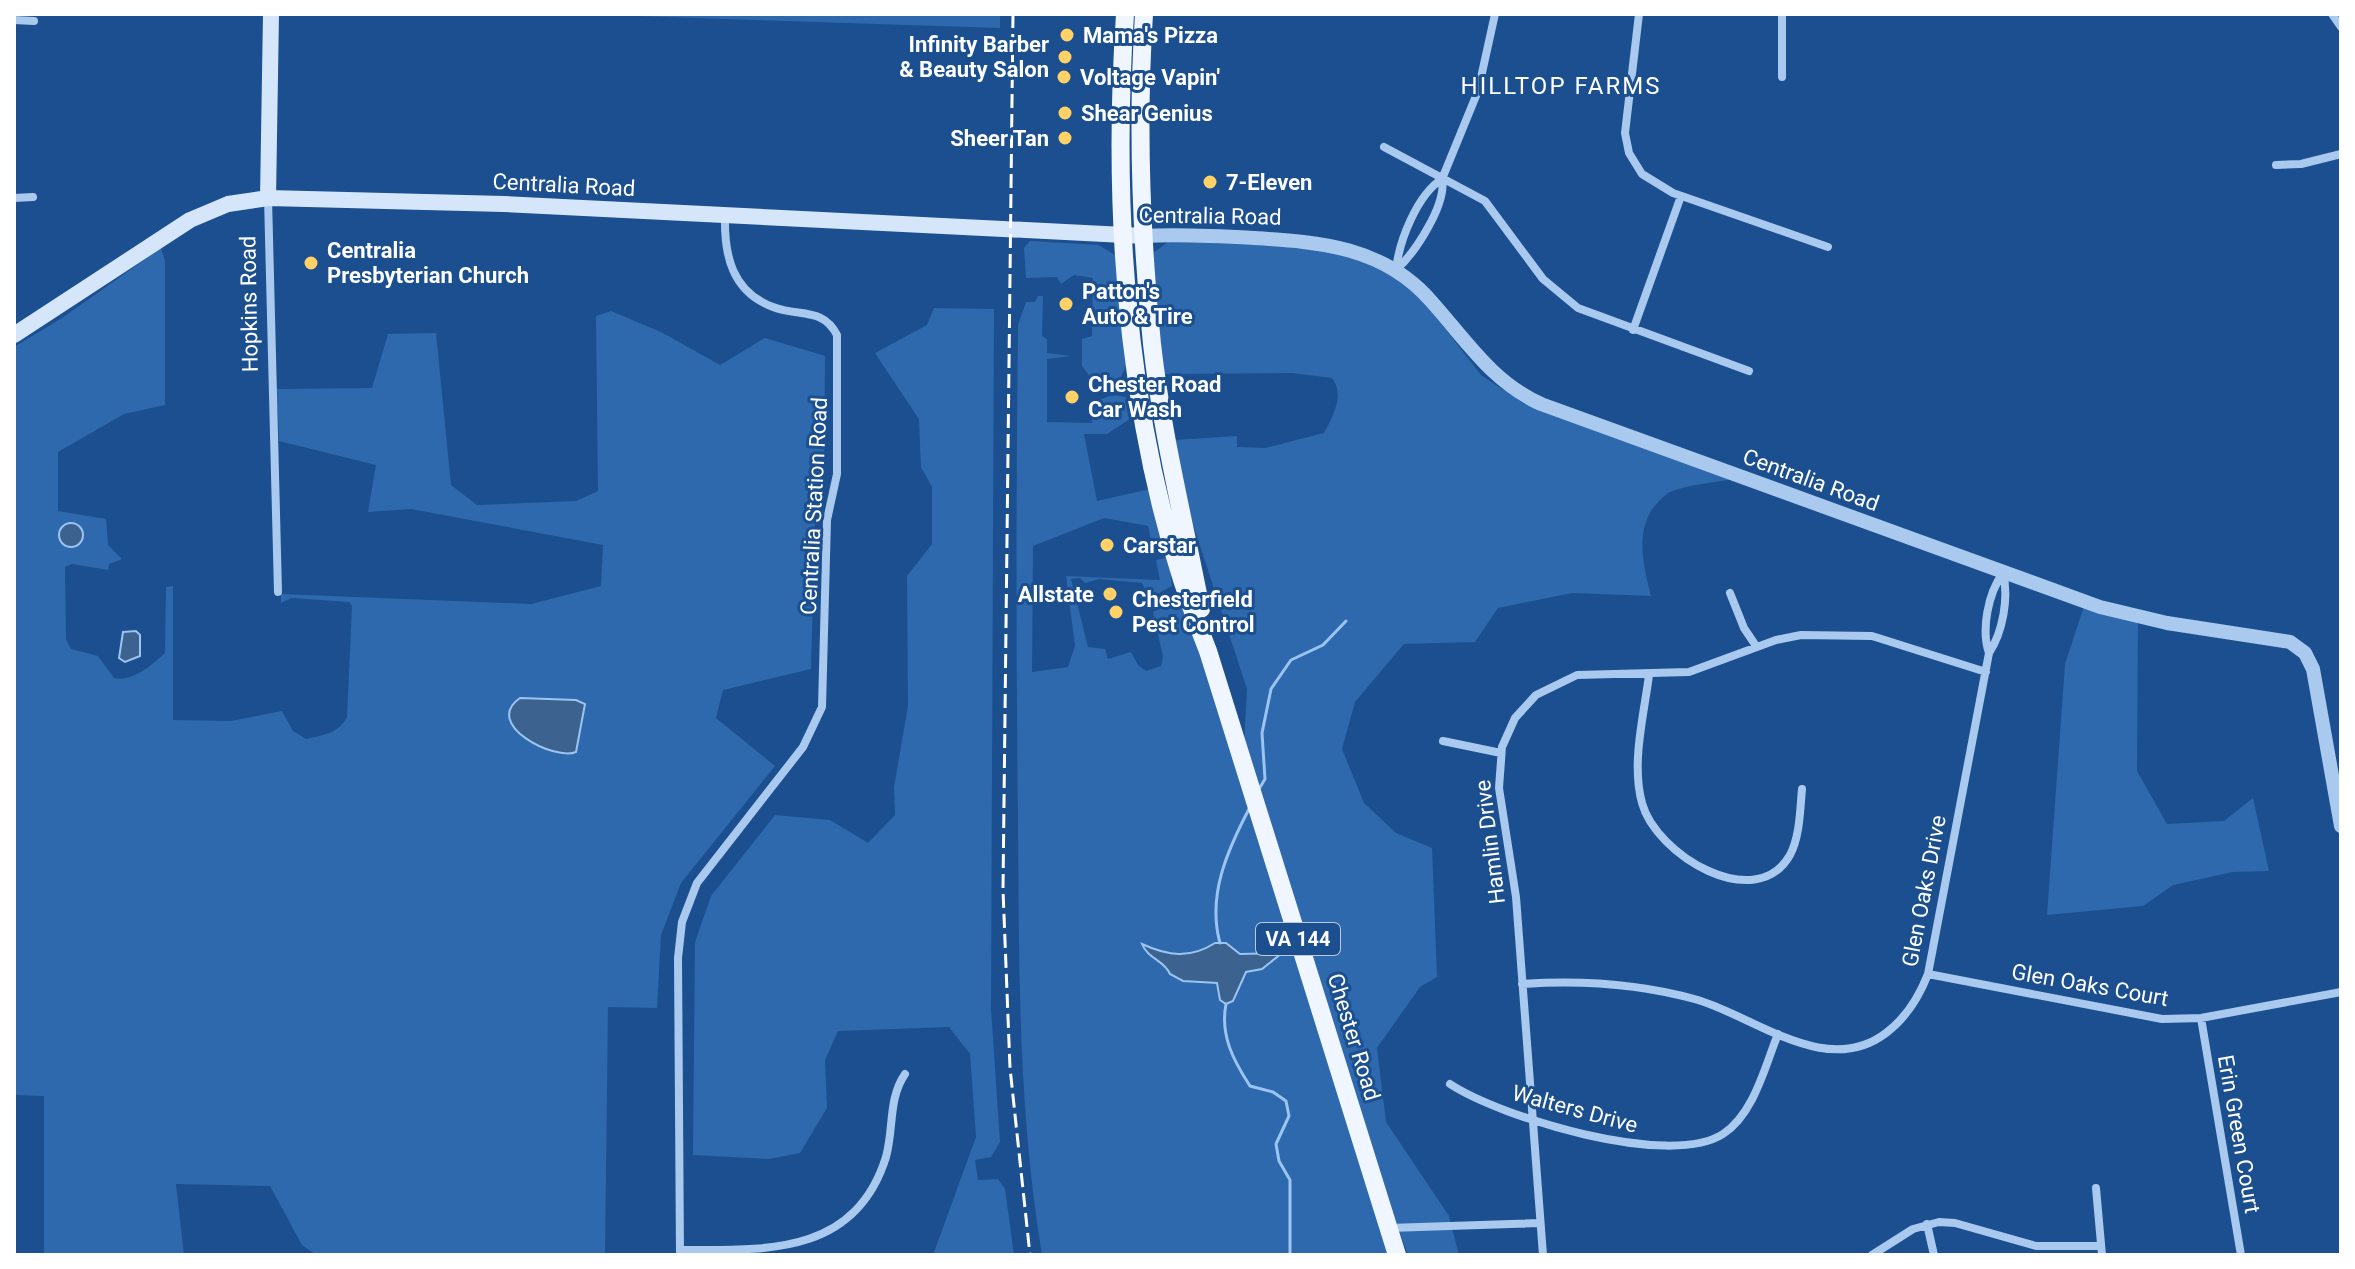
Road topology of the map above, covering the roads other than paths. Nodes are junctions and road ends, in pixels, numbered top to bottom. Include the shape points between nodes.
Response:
1 (271, 14) edge
2 (1125, 14) edge
3 (1144, 14) edge
4 (1495, 14) edge
5 (1639, 14) edge
6 (1782, 14) edge
7 (2332, 14) edge
8 (14, 20) edge
9 (34, 21) dead end
10 (2341, 27) edge
11 (1782, 77) dead end
12 (1384, 147) dead end
13 (2341, 154) edge
14 (2276, 165) dead end
15 (1442, 179) junction
16 (1681, 196) junction
17 (33, 197) dead end
18 (14, 198) edge
19 (268, 198) junction
20 (725, 216) junction
21 (1144, 236) junction
22 (1125, 237) junction
23 (1828, 247) dead end
24 (1396, 270) junction
25 (1633, 330) junction
26 (14, 335) edge
27 (1749, 371) dead end
28 (2003, 573) junction
29 (278, 592) dead end
30 (1730, 593) dead end
31 (1756, 646) junction
32 (1208, 651) junction
33 (1986, 672) junction
34 (1649, 675) junction
35 (1443, 741) dead end
36 (1501, 753) junction
37 (1802, 789) dead end
38 (2341, 826) edge
39 (1928, 974) junction
40 (1522, 984) junction
41 (2341, 992) edge
42 (2201, 1018) junction
43 (1778, 1034) junction
44 (905, 1074) dead end
45 (1450, 1084) dead end
46 (1532, 1119) junction
47 (2096, 1188) dead end
48 (1539, 1223) junction
49 (1927, 1224) junction
50 (1388, 1228) junction
51 (796, 1245) junction
52 (2102, 1250) edge
53 (680, 1252) edge
54 (799, 1255) edge
55 (1397, 1255) edge
56 (1543, 1255) edge
57 (1872, 1255) edge
58 (1934, 1255) edge
59 (2241, 1255) edge

1 - 19 main road, Hopkins Road
2 - 22 main road, Chester Road
3 - 21 main road, Chester Road
4 - 15 street via 1478,91
5 - 16 street via 1626,145 1642,174
6 - 11 street
7 - 10 street
8 - 9 street
12 - 15 street
13 - 14 street
15 - 24 street via 1431,186 1398,248
15 - 24 street via 1444,191 1413,255
15 - 25 street via 1485,201 1530,264 1560,295 1598,318
16 - 23 street
16 - 25 street
17 - 18 street
19 - 20 main road, Centralia Road
19 - 26 main road, Centralia Road via 228,204 190,220
19 - 29 street, Hopkins Road
20 - 22 main road, Centralia Road
20 - 53 street, Centralia Station Road via 724,250 732,274 750,294 773,307 815,313 831,322 837,335 837,474 827,520 822,707 803,747 697,883 682,922
21 - 22 main road, Centralia Road
21 - 24 street, Centralia Road via 1319,242 1354,250
21 - 32 main road, Chester Road / VA 144 via 1160,403
22 - 32 main road, Chester Road / VA 144 via 1134,349 1155,483 1177,569
24 - 28 street, Centralia Road via 1431,300 1494,375 1526,398
25 - 27 street
28 - 33 street, Glen Oaks Drive via 2007,589
28 - 38 street, Centralia Road via 2138,617 2283,639 2305,653 2316,686
30 - 31 street
31 - 33 street, Hamlin Drive via 1801,635 1850,634 1892,641
31 - 34 street, Hamlin Drive via 1699,669
32 - 50 main road, Chester Road / VA 144
33 - 39 street, Glen Oaks Drive
34 - 36 street, Hamlin Drive via 1593,672 1549,686 1515,718
34 - 37 street via 1639,760 1641,800 1652,826 1679,855 1728,877 1774,871 1793,848
35 - 36 street
36 - 40 street, Hamlin Drive via 1501,813 1516,897
39 - 42 street, Glen Oaks Court via 2162,1019
39 - 43 street, Glen Oaks Drive via 1903,1018 1870,1044 1833,1050
40 - 43 street, Glen Oaks Drive via 1608,984 1671,994
40 - 46 street, Hamlin Drive
41 - 42 street, Glen Oaks Court
42 - 59 street, Erin Green Court
43 - 46 street, Walters Drive via 1742,1115 1723,1134 1697,1145 1637,1146
44 - 51 street via 896,1086 887,1154 866,1196 837,1226
45 - 46 street, Walters Drive via 1474,1100
46 - 48 street, Hamlin Drive
47 - 52 street
48 - 50 street
48 - 56 street, Hamlin Drive
49 - 52 street via 1955,1223 2036,1246
49 - 57 street
49 - 58 street
50 - 55 main road, Chester Road / VA 144
51 - 53 street
51 - 54 street

